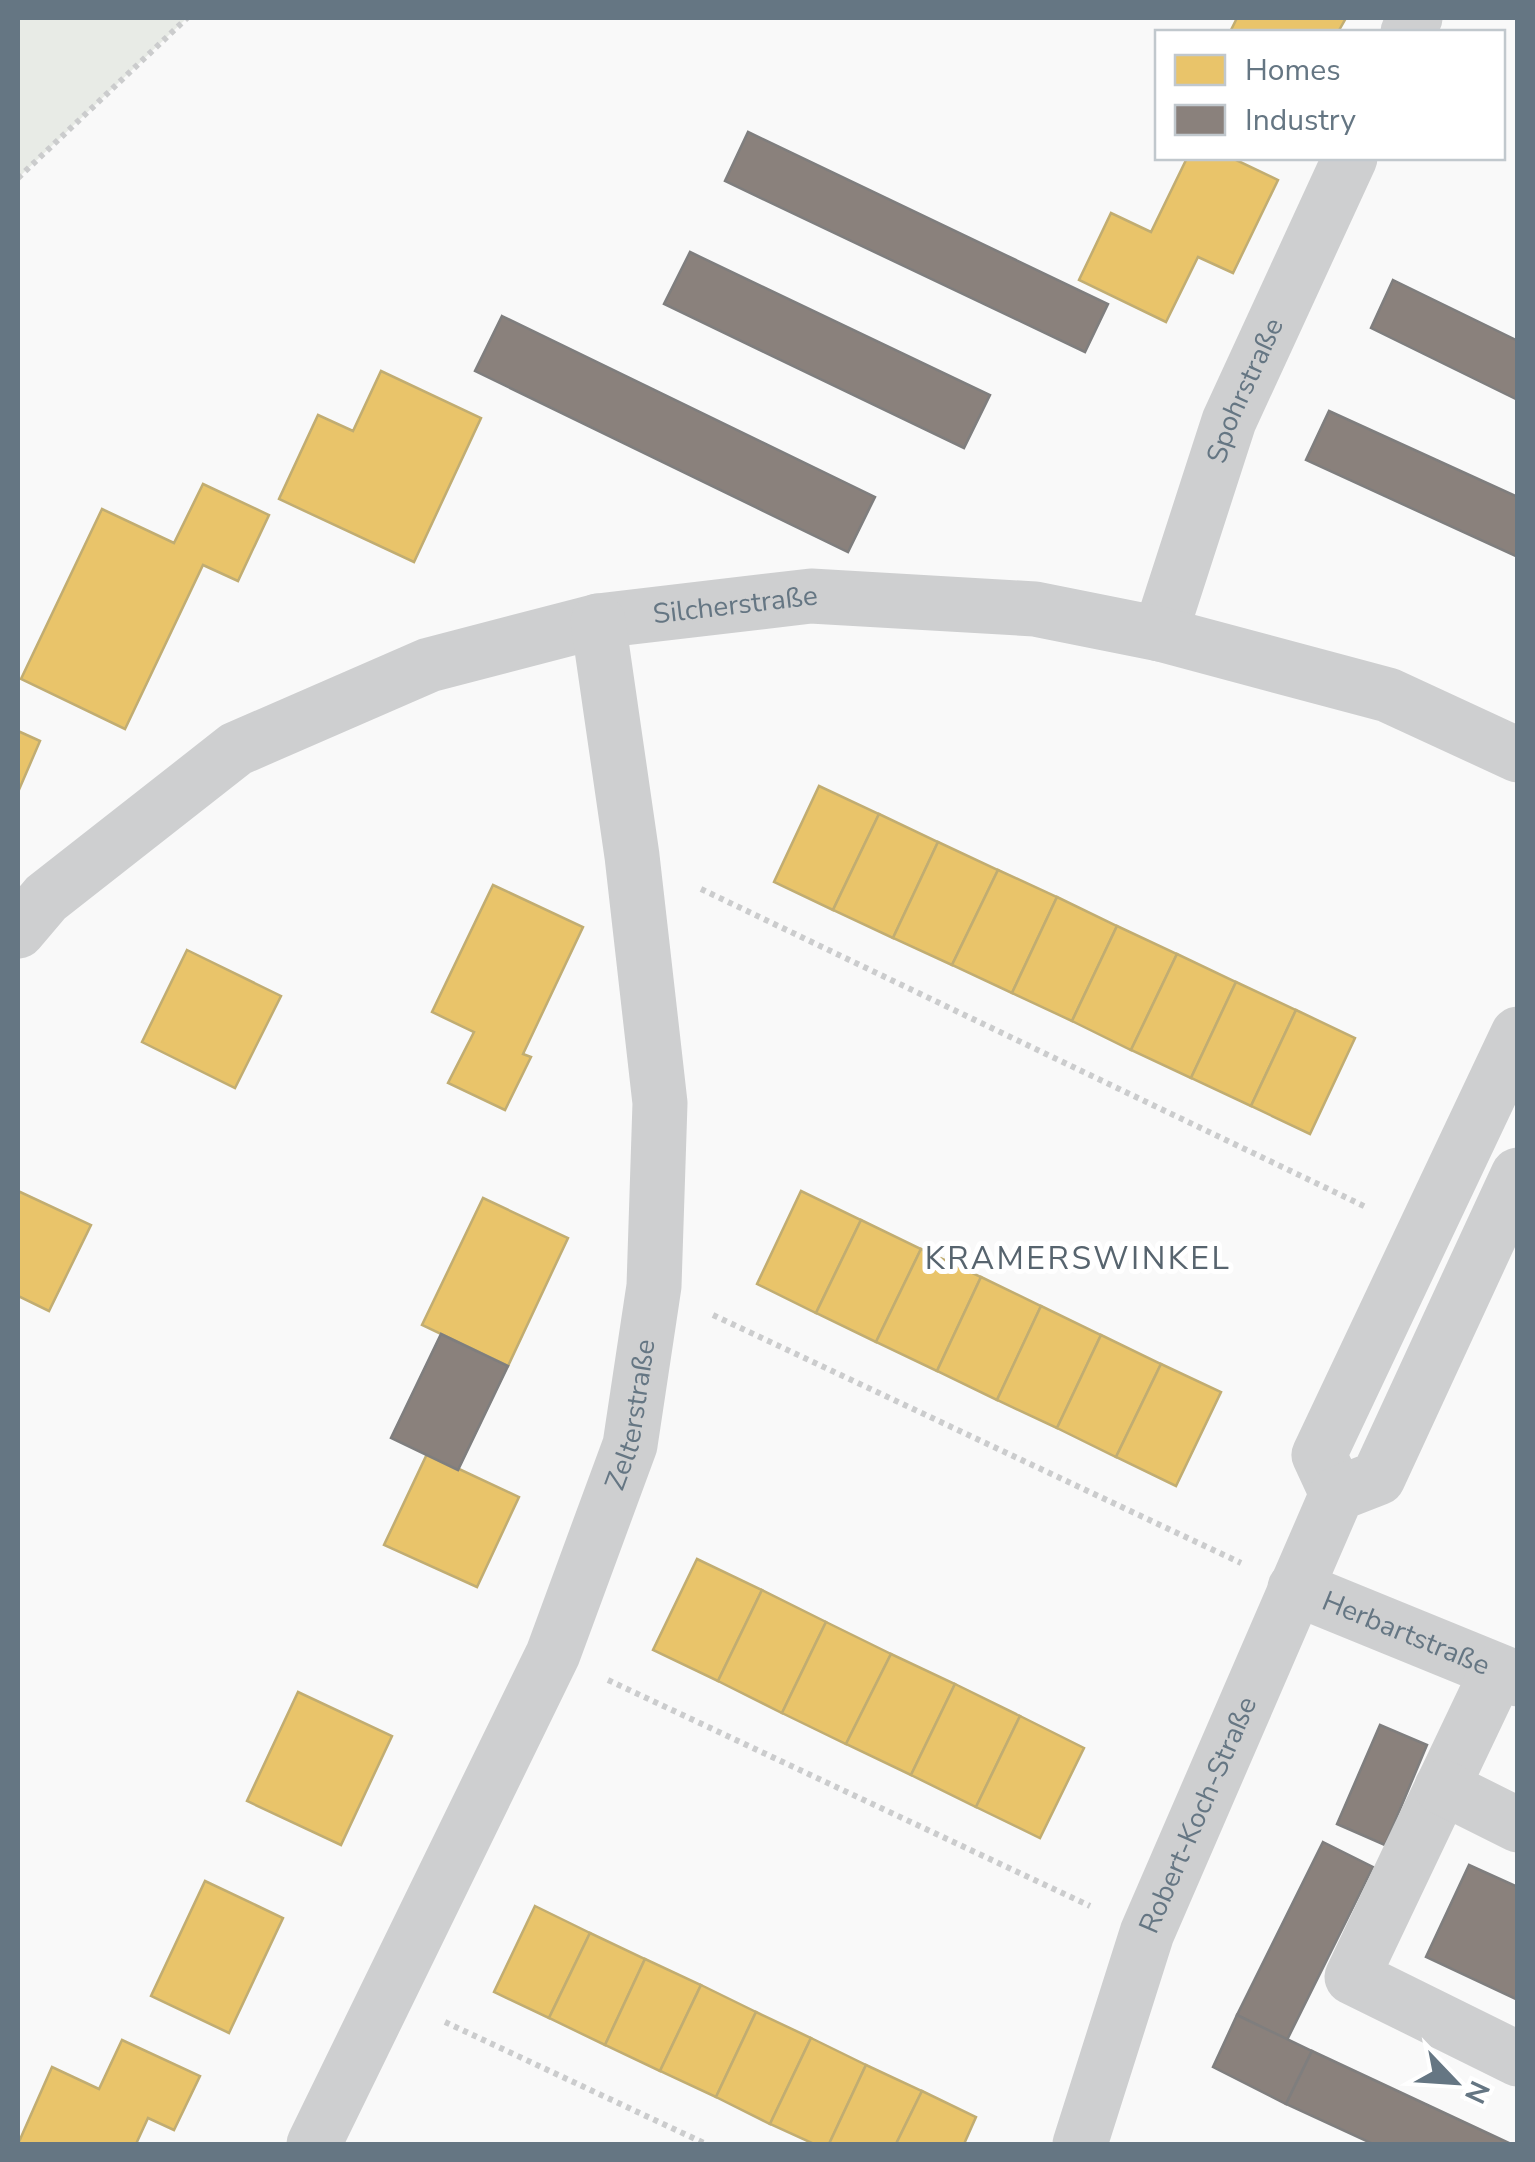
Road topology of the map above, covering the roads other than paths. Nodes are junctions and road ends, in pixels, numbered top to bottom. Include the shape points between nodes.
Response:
1 (1349, 160) edge
2 (598, 621) junction
3 (1160, 634) junction
4 (1518, 755) edge
5 (18, 931) edge
6 (1518, 1034) edge
7 (1518, 1175) edge
8 (1337, 1494) junction
9 (1295, 1588) junction
10 (1507, 1675) edge
11 (1442, 1786) junction
12 (1518, 1825) edge
13 (1518, 2059) edge
14 (314, 2144) edge
15 (1080, 2144) edge

1 - 3 street, Spohrstraße via 1228,421
2 - 3 street, Silcherstraße via 812,596 1035,609
2 - 5 street, Silcherstraße via 429,665 236,749 46,898
2 - 14 street, Zelterstraße via 660,1103 654,1286 630,1445 553,1654
3 - 4 street, Silcherstraße via 1388,696
6 - 8 street via 1319,1455
7 - 8 street via 1378,1478
8 - 9 street, Robert-Koch-Straße
9 - 10 street, Herbartstraße
9 - 15 street, Robert-Koch-Straße via 1147,1933
10 - 11 street
11 - 12 street
11 - 13 street via 1352,1977

